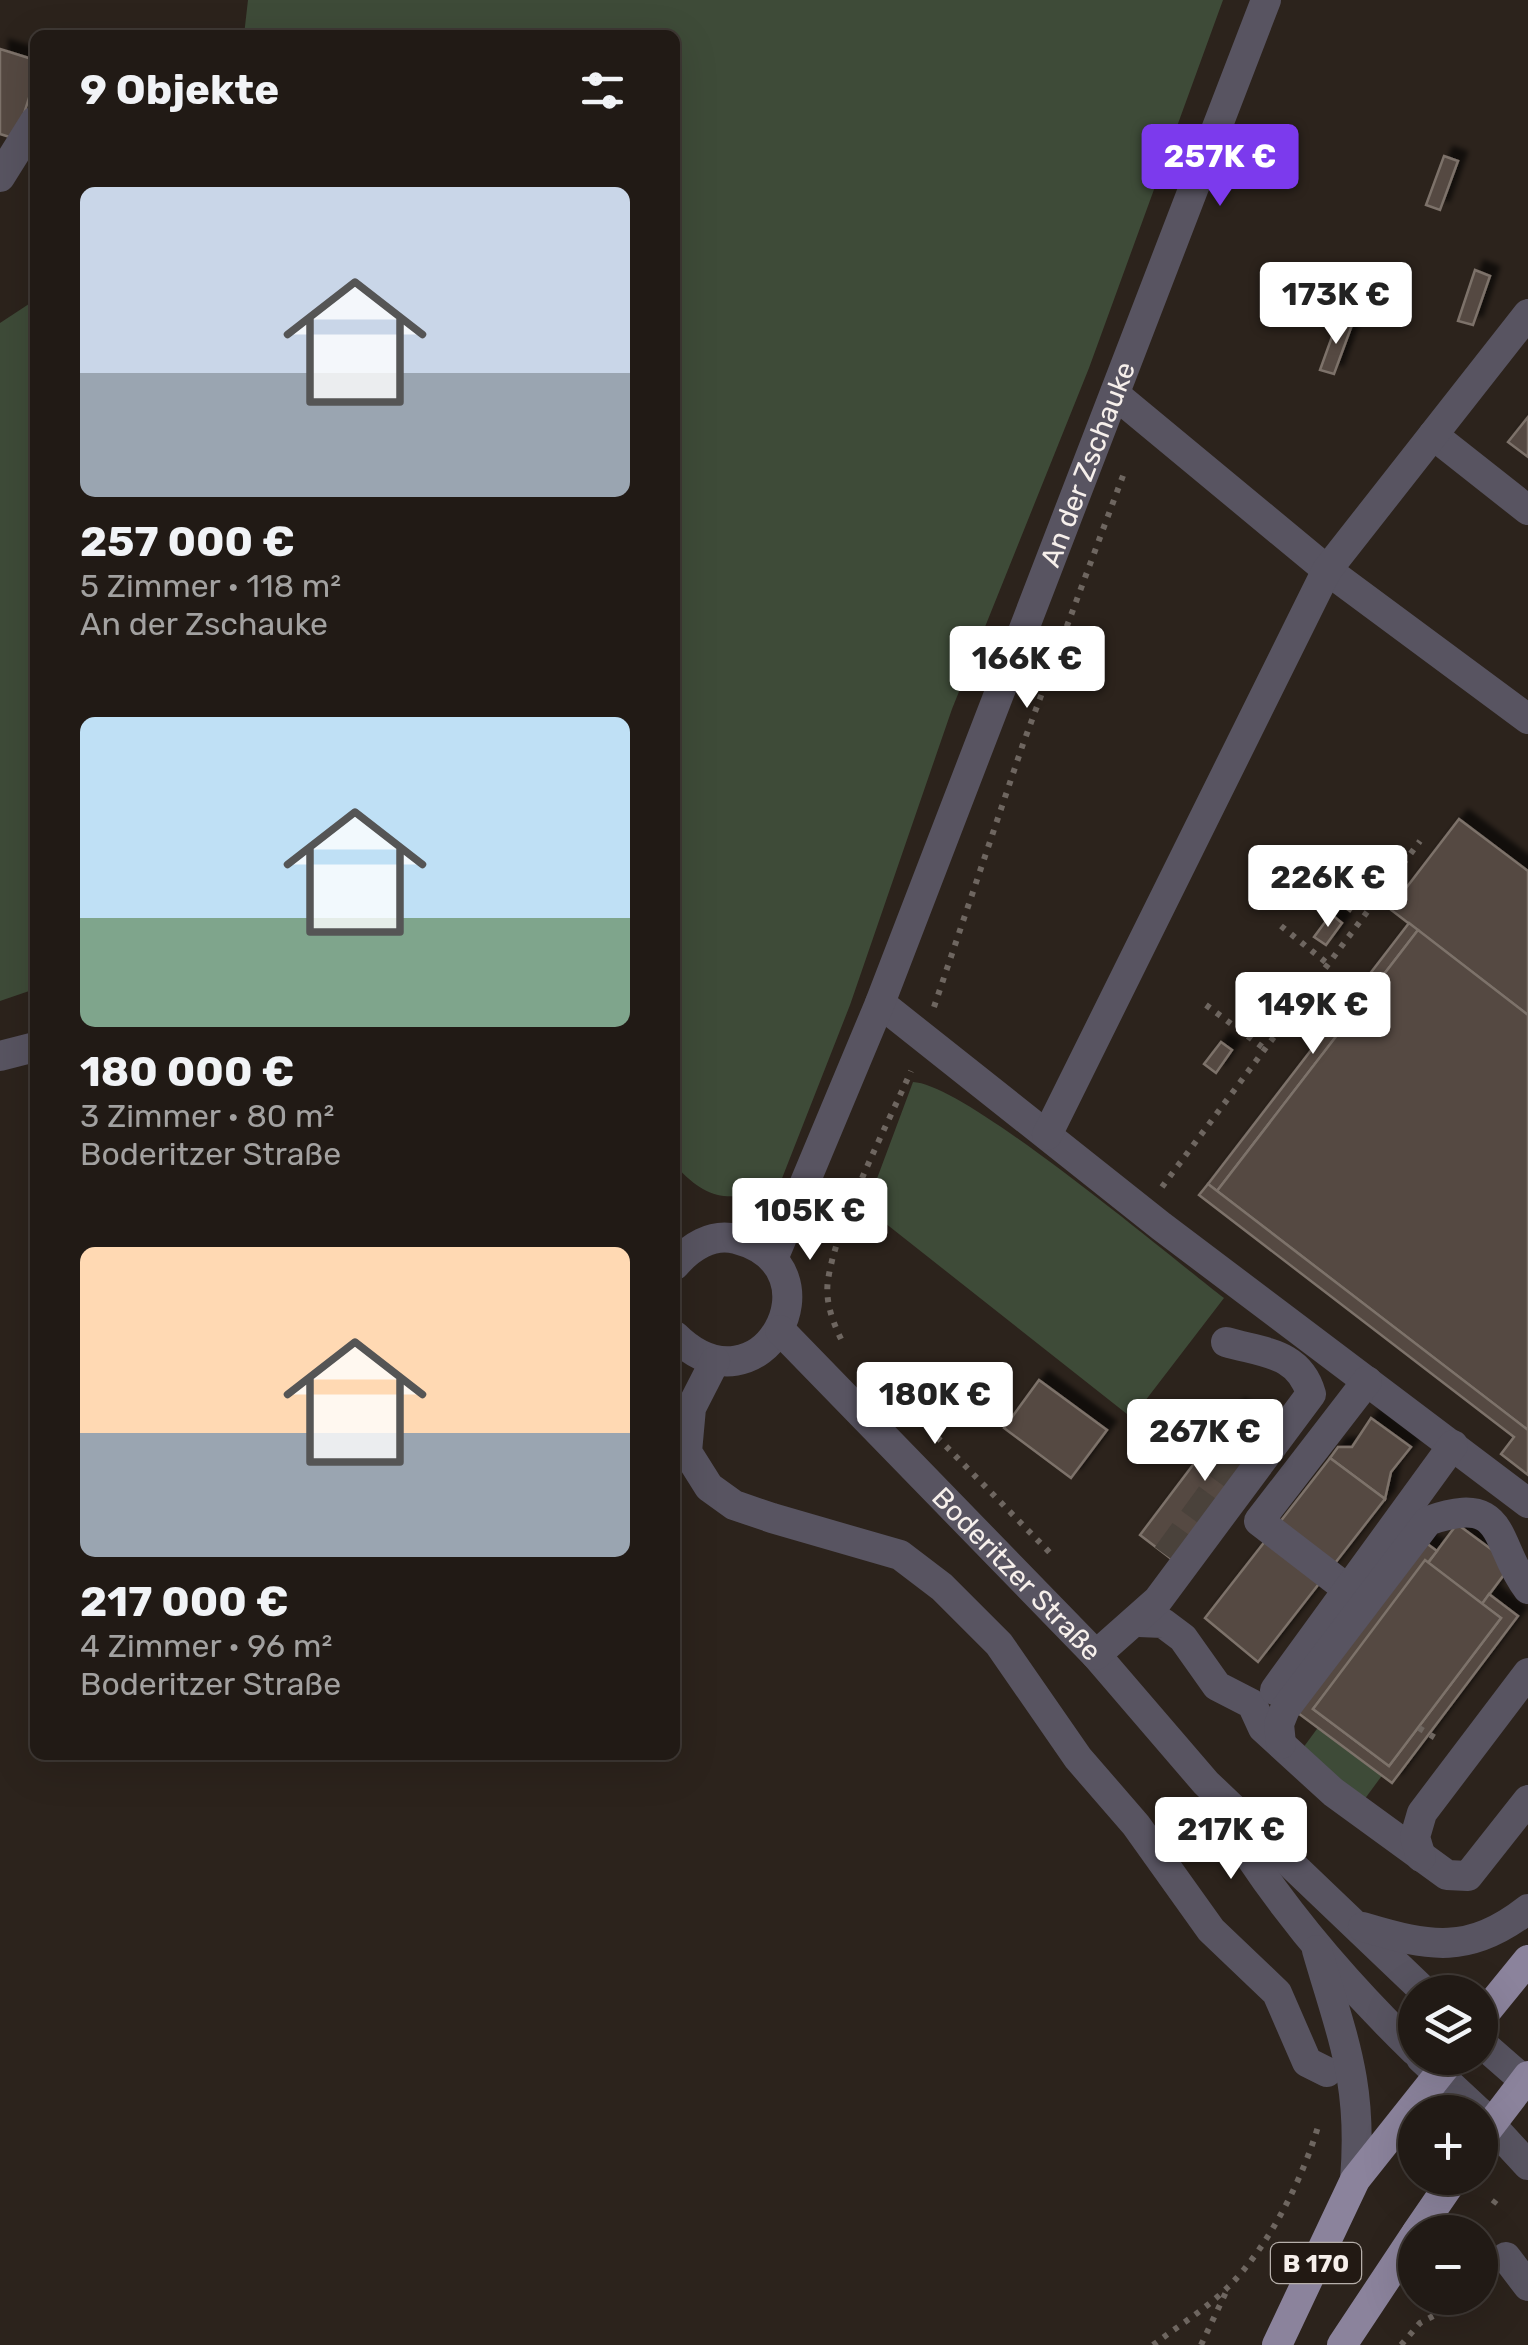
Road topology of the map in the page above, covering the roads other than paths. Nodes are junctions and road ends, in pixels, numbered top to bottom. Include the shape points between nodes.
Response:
1 (1266, 0) edge
2 (30, 129) edge
3 (0, 177) edge
4 (1528, 314) edge
5 (1118, 396) junction
6 (1433, 435) junction
7 (1528, 510) edge
8 (1326, 570) junction
9 (1528, 719) edge
10 (880, 1004) junction
11 (30, 1048) edge
12 (0, 1056) edge
13 (1046, 1135) junction
14 (680, 1252) edge
15 (774, 1259) junction
16 (780, 1330) junction
17 (680, 1341) edge
18 (1226, 1342) dead end
19 (715, 1361) junction
20 (1366, 1381) junction
21 (1453, 1445) junction
22 (1528, 1502) edge
23 (1346, 1588) junction
24 (1528, 1589) edge
25 (1139, 1622) junction
26 (1096, 1655) junction
27 (1528, 1673) edge
28 (1252, 1704) junction
29 (1281, 1744) junction
30 (1206, 1782) junction
31 (1528, 1800) edge
32 (1421, 1857) junction
33 (1528, 1909) edge
34 (1360, 1926) junction
35 (1315, 1942) junction
36 (1528, 1960) edge
37 (1408, 1975) edge
38 (1498, 1997) edge
39 (1398, 2033) edge
40 (1498, 2057) edge
41 (1328, 2072) road end
42 (1429, 2075) edge
43 (1446, 2075) edge
44 (1527, 2080) edge
45 (1462, 2095) edge
46 (1498, 2108) edge
47 (1498, 2136) edge
48 (1528, 2164) edge
49 (1355, 2180) junction
50 (1506, 2257) dead end
51 (1398, 2261) edge
52 (1528, 2286) edge
53 (1277, 2345) edge
54 (1342, 2345) edge

1 - 5 street, An der Zschauke
2 - 3 street
4 - 6 street
5 - 8 street
5 - 10 street, An der Zschauke
6 - 7 street
6 - 8 street
8 - 9 street
8 - 13 street
10 - 13 street
10 - 15 street, An der Zschauke
11 - 12 street
13 - 20 street
14 - 15 street via 729,1237
15 - 16 street via 787,1294
16 - 19 street via 764,1350
16 - 26 street, Boderitzer Straße
17 - 19 street
18 - 25 street via 1287,1360 1304,1372 1311,1394
19 - 41 street via 691,1408 686,1452 709,1487 734,1505 900,1554 942,1588 999,1644 1211,1930 1277,1992 1308,2062
20 - 21 street
20 - 23 street via 1259,1521
21 - 22 street
21 - 23 street
23 - 28 street via 1276,1689
24 - 29 street via 1486,1516 1458,1510 1428,1521 1286,1709
25 - 26 street
25 - 28 street via 1163,1623 1184,1638 1216,1686
26 - 30 street, Boderitzer Straße
27 - 32 street via 1422,1813 1414,1838
28 - 29 street via 1263,1728
29 - 32 street
30 - 34 street, Boderitzer Straße
30 - 35 street, Boderitzer Straße via 1246,1854
31 - 32 street via 1468,1876 1447,1875
33 - 34 street, Boderitzer Straße via 1461,1944 1421,1945
34 - 37 street, Boderitzer Straße
35 - 39 street, Boderitzer Straße
35 - 49 street, Boderitzer Straße via 1353,2068 1360,2126
36 - 38 main road
40 - 44 street
42 - 49 main road, B 170
43 - 45 street
44 - 46 main road
47 - 48 street
49 - 53 main road, B 170
50 - 52 street
51 - 54 main road, B 170

